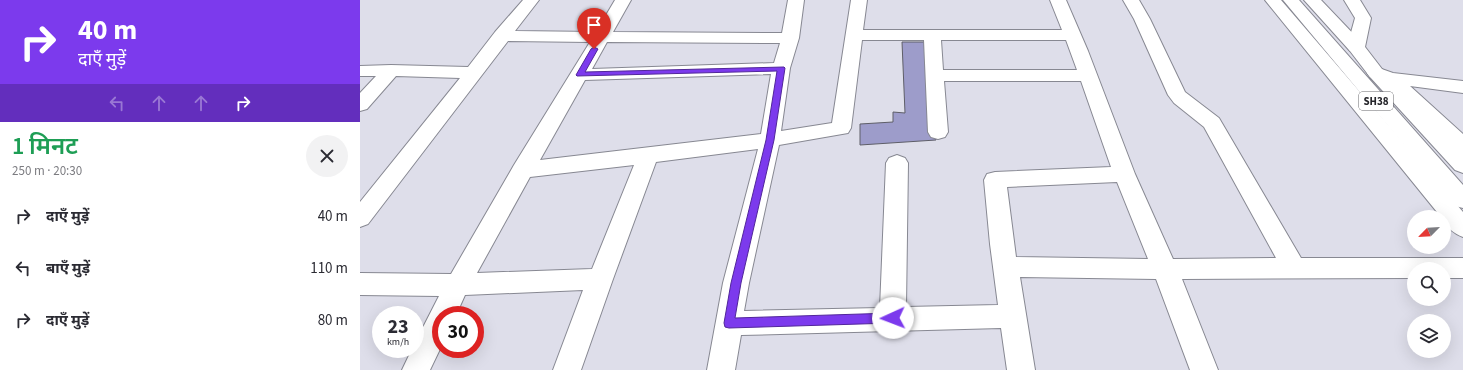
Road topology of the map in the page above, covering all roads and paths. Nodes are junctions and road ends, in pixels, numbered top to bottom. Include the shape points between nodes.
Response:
1 (531, 0) edge
2 (623, 0) edge
3 (796, 0) edge
4 (859, 0) edge
5 (1058, 0) edge
6 (1131, 0) edge
7 (1273, 0) edge
8 (1291, 0) edge
9 (1312, 0) edge
10 (1352, 0) edge
11 (853, 35) junction
12 (932, 35) junction
13 (1072, 35) junction
14 (502, 36) junction
15 (601, 36) junction
16 (790, 38) junction
17 (1356, 47) junction
18 (781, 68) junction
19 (391, 70) junction
20 (360, 71) edge
21 (472, 73) junction
22 (580, 75) junction
23 (1088, 75) junction
24 (1383, 75) junction
25 (934, 76) junction
26 (1463, 87) edge
27 (360, 105) edge
28 (938, 132) dead end
29 (770, 140) junction
30 (1463, 146) edge
31 (648, 156) junction
32 (897, 163) dead end
33 (1463, 165) edge
34 (522, 170) junction
35 (1124, 174) junction
36 (1463, 200) edge
37 (360, 218) edge
38 (1463, 228) edge
39 (1005, 267) junction
40 (1293, 267) junction
41 (1463, 268) edge
42 (1165, 269) junction
43 (600, 279) junction
44 (360, 284) edge
45 (457, 285) junction
46 (447, 306) edge
47 (1012, 316) junction
48 (893, 318) junction
49 (729, 323) junction
50 (432, 337) edge
51 (416, 370) edge
52 (566, 370) edge
53 (721, 370) edge
54 (1021, 370) edge
55 (1204, 370) edge

1 - 14 street
2 - 15 street
3 - 16 street
4 - 11 street
5 - 13 street
6 - 40 street via 1177,95 1212,123
7 - 38 street
8 - 36 street, SH38
9 - 17 street, SH38
10 - 17 street via 1363,18
11 - 12 street
11 - 29 street via 841,128
12 - 13 street
12 - 25 street
13 - 23 street
14 - 15 street
14 - 21 street
15 - 16 street
15 - 22 street
16 - 18 street
17 - 24 street, SH38
18 - 22 street
18 - 29 street
19 - 20 street
19 - 21 street
19 - 27 street
21 - 37 street
22 - 34 street
23 - 25 street
23 - 35 street
24 - 26 street
24 - 30 street
24 - 33 street, SH38
25 - 28 street
29 - 31 street
29 - 49 street
31 - 34 street
31 - 43 street
32 - 48 street
34 - 45 street
35 - 39 street via 995,180
35 - 42 street
39 - 42 street
39 - 47 street
40 - 41 street
40 - 42 street
42 - 55 street
43 - 45 street
43 - 52 street
44 - 45 street
45 - 46 street
47 - 48 street
47 - 54 street
48 - 49 street
49 - 53 street
50 - 51 street

